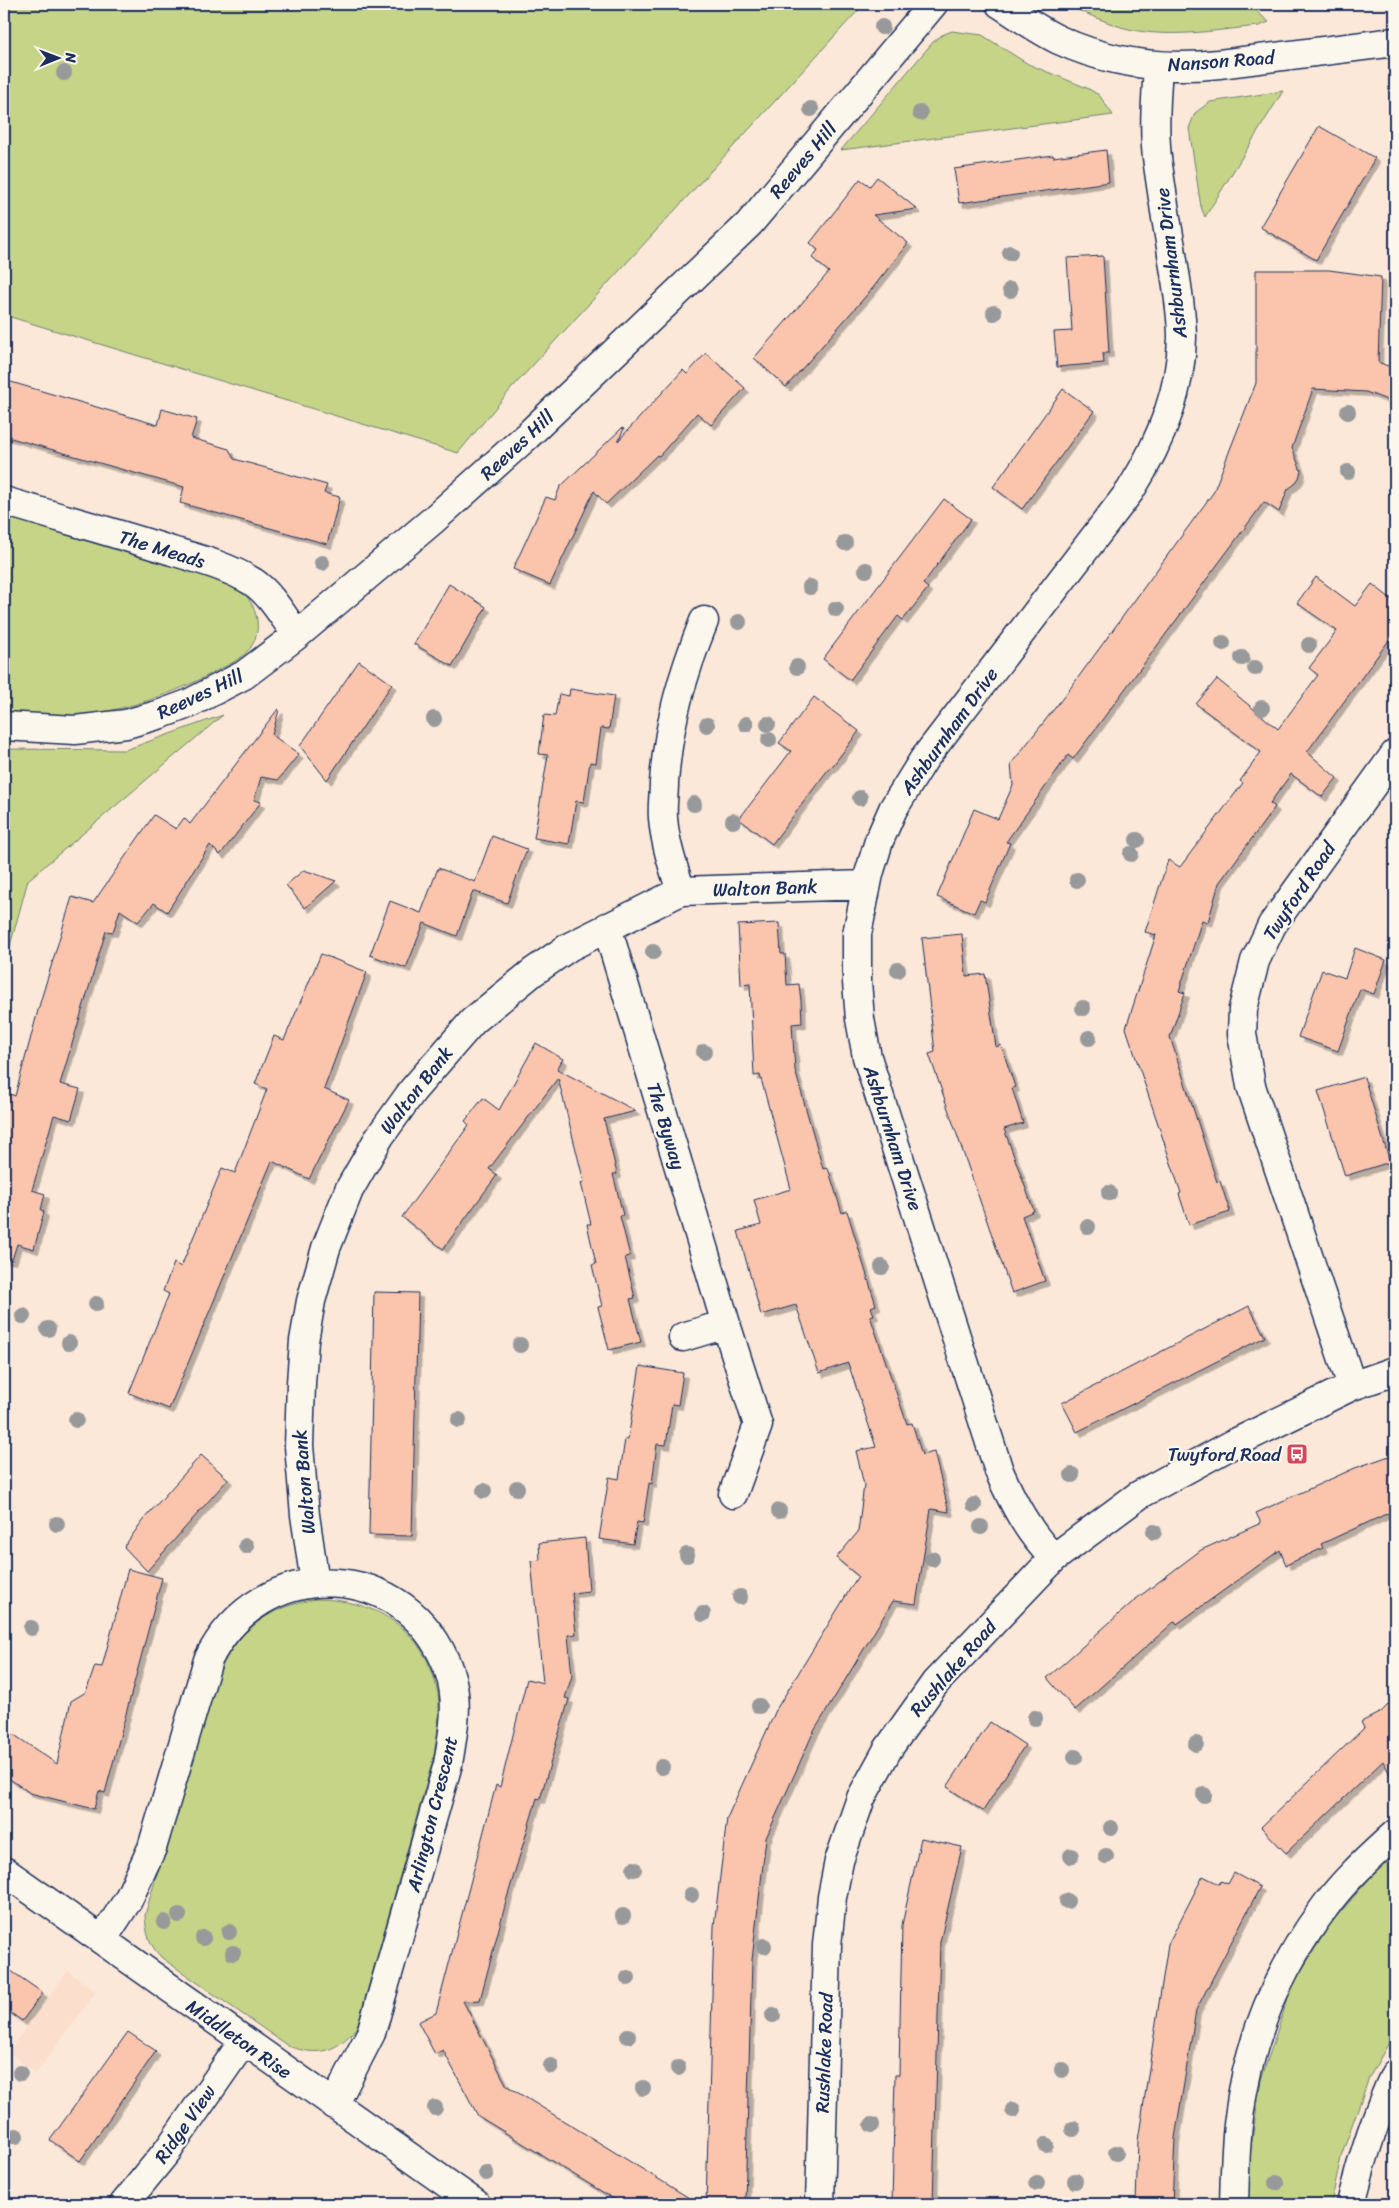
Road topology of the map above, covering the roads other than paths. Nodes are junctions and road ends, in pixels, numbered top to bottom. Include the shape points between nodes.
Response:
1 (933, 4) edge
2 (1000, 4) edge
3 (1395, 42) edge
4 (1158, 66) junction
5 (4, 501) edge
6 (704, 622) dead end
7 (296, 635) junction
8 (4, 726) edge
9 (1395, 754) edge
10 (866, 884) junction
11 (681, 891) junction
12 (607, 927) junction
13 (726, 1324) junction
14 (683, 1337) dead end
15 (1395, 1371) edge
16 (1352, 1386) junction
17 (733, 1494) dead end
18 (1054, 1558) junction
19 (315, 1583) junction
20 (1395, 1834) edge
21 (4, 1871) edge
22 (102, 1940) junction
23 (243, 2042) junction
24 (1395, 2074) edge
25 (334, 2105) junction
26 (124, 2204) edge
27 (476, 2204) edge
28 (820, 2204) edge
29 (1234, 2204) edge
30 (1351, 2204) edge

1 - 7 street, Reeves Hill via 749,224 528,436 432,522
2 - 4 street, Nanson Road via 1060,40 1103,56
3 - 4 street, Nanson Road via 1211,65
4 - 10 street, Ashburnham Drive via 1158,163 1182,338 1169,413 1156,447 1130,491 924,759 893,809
5 - 7 street, The Meads via 152,544 240,575 266,594
6 - 11 street via 676,699 666,760 662,816
7 - 8 street, Reeves Hill via 244,675 162,714 126,724 74,730
9 - 16 street, Twyford Road via 1272,926 1255,960 1243,1009 1242,1034 1251,1086
10 - 11 street, Walton Bank
10 - 18 street, Ashburnham Drive via 856,948 860,1019 867,1057 999,1471 1013,1503 1040,1545
11 - 12 street, Walton Bank
12 - 13 street, The Byway
12 - 19 street, Walton Bank via 569,947 473,1021 413,1090 390,1122 363,1164 341,1209 311,1301 300,1392 299,1446
13 - 14 street
13 - 17 street, The Byway via 758,1425
15 - 16 street, Rushlake Road
16 - 18 street, Rushlake Road via 1138,1495
18 - 28 street, Rushlake Road via 935,1684 888,1750 861,1798 839,1862 828,1938
19 - 22 street, Arlington Crescent via 287,1588 255,1603 238,1617 214,1647 200,1682 152,1848 128,1900
19 - 25 street, Arlington Crescent via 343,1583 366,1588 407,1610 423,1626 441,1653 449,1672 456,1709 448,1764 372,2033
20 - 29 street via 1357,1869 1324,1907 1294,1951 1269,2002 1249,2060 1238,2118
21 - 22 street, Middleton Rise
22 - 23 street, Middleton Rise
23 - 25 street, Middleton Rise
23 - 26 street, Ridge View via 168,2150
24 - 30 street via 1374,2124
25 - 27 street, Middleton Rise

